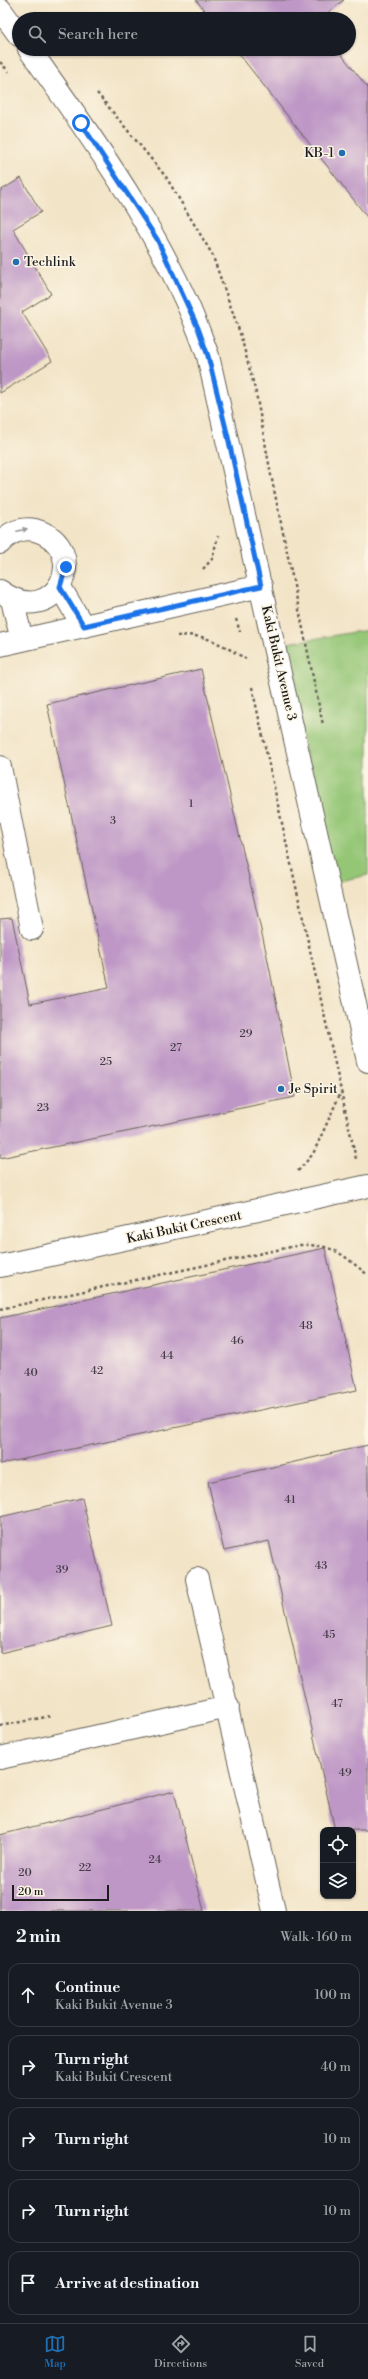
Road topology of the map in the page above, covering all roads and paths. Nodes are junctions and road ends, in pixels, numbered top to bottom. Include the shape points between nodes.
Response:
1 (0, 9) edge
2 (12, 25) edge
3 (34, 56) edge
4 (0, 543) edge
5 (261, 586) junction
6 (60, 587) junction
7 (6, 596) edge
8 (84, 626) junction
9 (171, 637) dead end
10 (22, 640) junction
11 (0, 645) edge
12 (246, 659) dead end
13 (0, 767) edge
14 (32, 929) dead end
15 (368, 1061) edge
16 (341, 1091) dead end
17 (293, 1178) dead end
18 (368, 1186) edge
19 (0, 1266) edge
20 (368, 1275) edge
21 (0, 1309) edge
22 (198, 1579) dead end
23 (228, 1707) junction
24 (0, 1758) edge
25 (274, 1911) edge

1 - 2 street
3 - 5 street, Kaki Bukit Avenue 3 via 157,239 198,328 223,415
4 -> 6 street via 9,534 28,528 47,534 61,548 66,567
5 - 8 street
5 - 15 street, Kaki Bukit Avenue 3
6 - 7 street via 47,599 29,604
6 - 8 street
7 - 10 street
8 - 10 street
9 - 12 path via 194,634 220,644
10 - 11 street
13 - 14 street
16 - 17 path via 313,1154
18 - 19 street, Kaki Bukit Crescent
20 - 21 path via 333,1249 318,1245 300,1245
22 - 23 street
23 - 24 street
23 - 25 street

